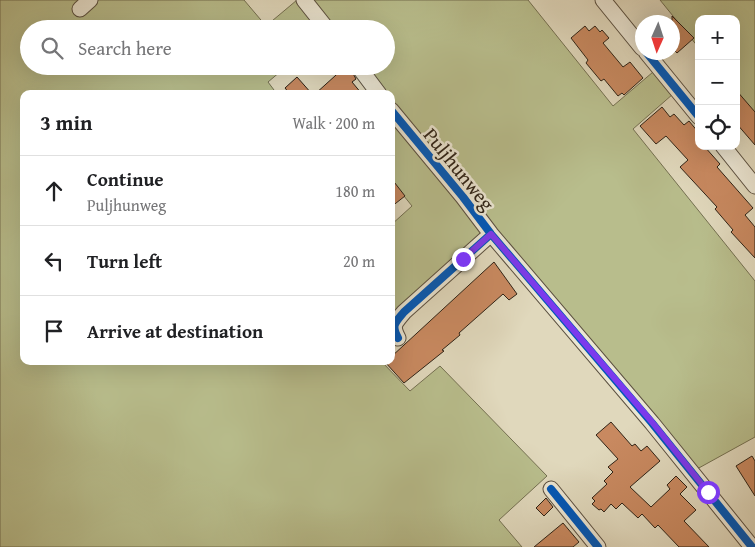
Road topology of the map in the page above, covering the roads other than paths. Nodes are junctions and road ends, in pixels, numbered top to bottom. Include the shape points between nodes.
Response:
1 (304, 0) edge
2 (603, 0) edge
3 (320, 20) edge
4 (635, 39) edge
5 (653, 60) edge
6 (365, 75) edge
7 (376, 90) edge
8 (695, 112) edge
9 (395, 115) edge
10 (725, 150) edge
11 (755, 186) edge
12 (491, 234) junction
13 (395, 322) edge
14 (395, 332) edge
15 (398, 338) dead end
16 (551, 489) dead end
17 (598, 547) edge
18 (752, 547) edge

1 - 3 street
2 - 4 street
5 - 8 street
6 - 7 street
9 - 12 street, Puljhunweg
10 - 11 street
12 - 13 street
12 - 18 street, Puljhunweg via 652,422
14 - 15 street
16 - 17 street

